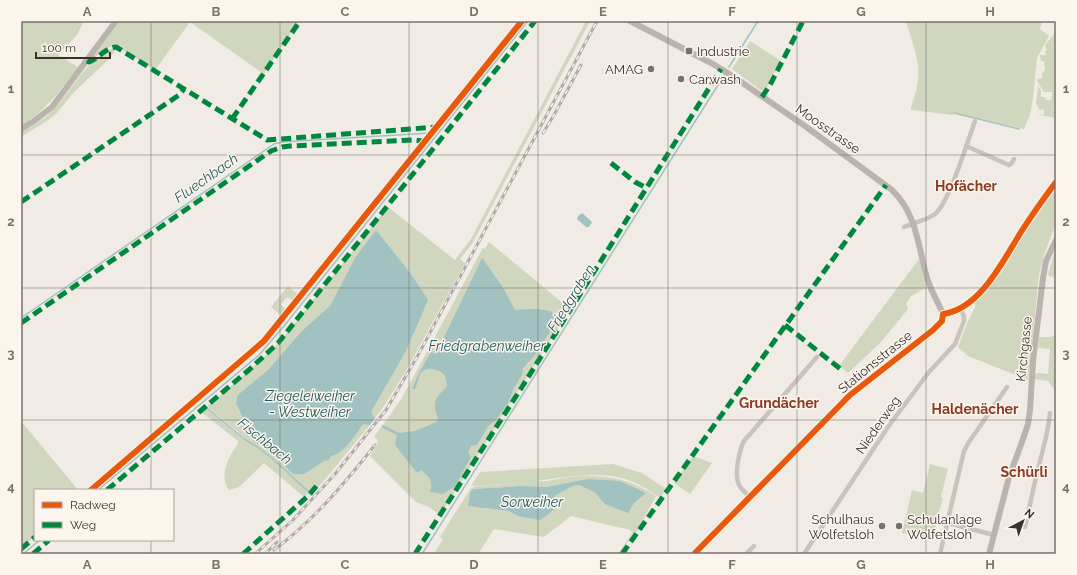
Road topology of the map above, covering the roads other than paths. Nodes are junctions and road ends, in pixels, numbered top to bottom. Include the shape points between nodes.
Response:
1 (116, 21) edge
2 (630, 21) edge
3 (974, 121) dead end
4 (21, 129) edge
5 (966, 146) junction
6 (1014, 159) dead end
7 (1056, 182) edge
8 (914, 223) junction
9 (904, 227) dead end
10 (1056, 240) edge
11 (960, 309) junction
12 (944, 314) junction
13 (817, 357) dead end
14 (1007, 387) dead end
15 (1050, 413) dead end
16 (1012, 469) junction
17 (1036, 477) junction
18 (750, 497) junction
19 (948, 523) junction
20 (1025, 527) dead end
21 (994, 535) junction
22 (754, 546) dead end
23 (694, 554) edge
24 (746, 554) edge
25 (804, 554) edge
26 (940, 554) edge
27 (989, 554) edge

1 - 4 main road via 52,107
2 - 8 main road, Moosstrasse via 721,69 805,126 892,190 903,202
3 - 5 street
5 - 6 street via 1008,165
5 - 8 street via 941,207 926,219
7 - 11 main road via 1021,231 994,276
8 - 9 street
8 - 12 main road, Moosstrasse via 930,286
10 - 16 main road, Kirchgasse via 1046,261 1043,278 1028,424
11 - 12 main road
11 - 25 street, Niederweg via 964,321 956,344 929,372 888,427
12 - 18 main road, Stationsstrasse via 942,321 933,330 850,395
13 - 18 street via 740,448 737,477 740,487
14 - 19 street via 964,452
15 - 17 street via 1048,436
16 - 17 street
16 - 21 main road, Kirchgasse
17 - 20 street
18 - 23 main road, Stationsstrasse
19 - 21 street
19 - 26 street
21 - 27 main road, Kirchgasse
22 - 24 street

